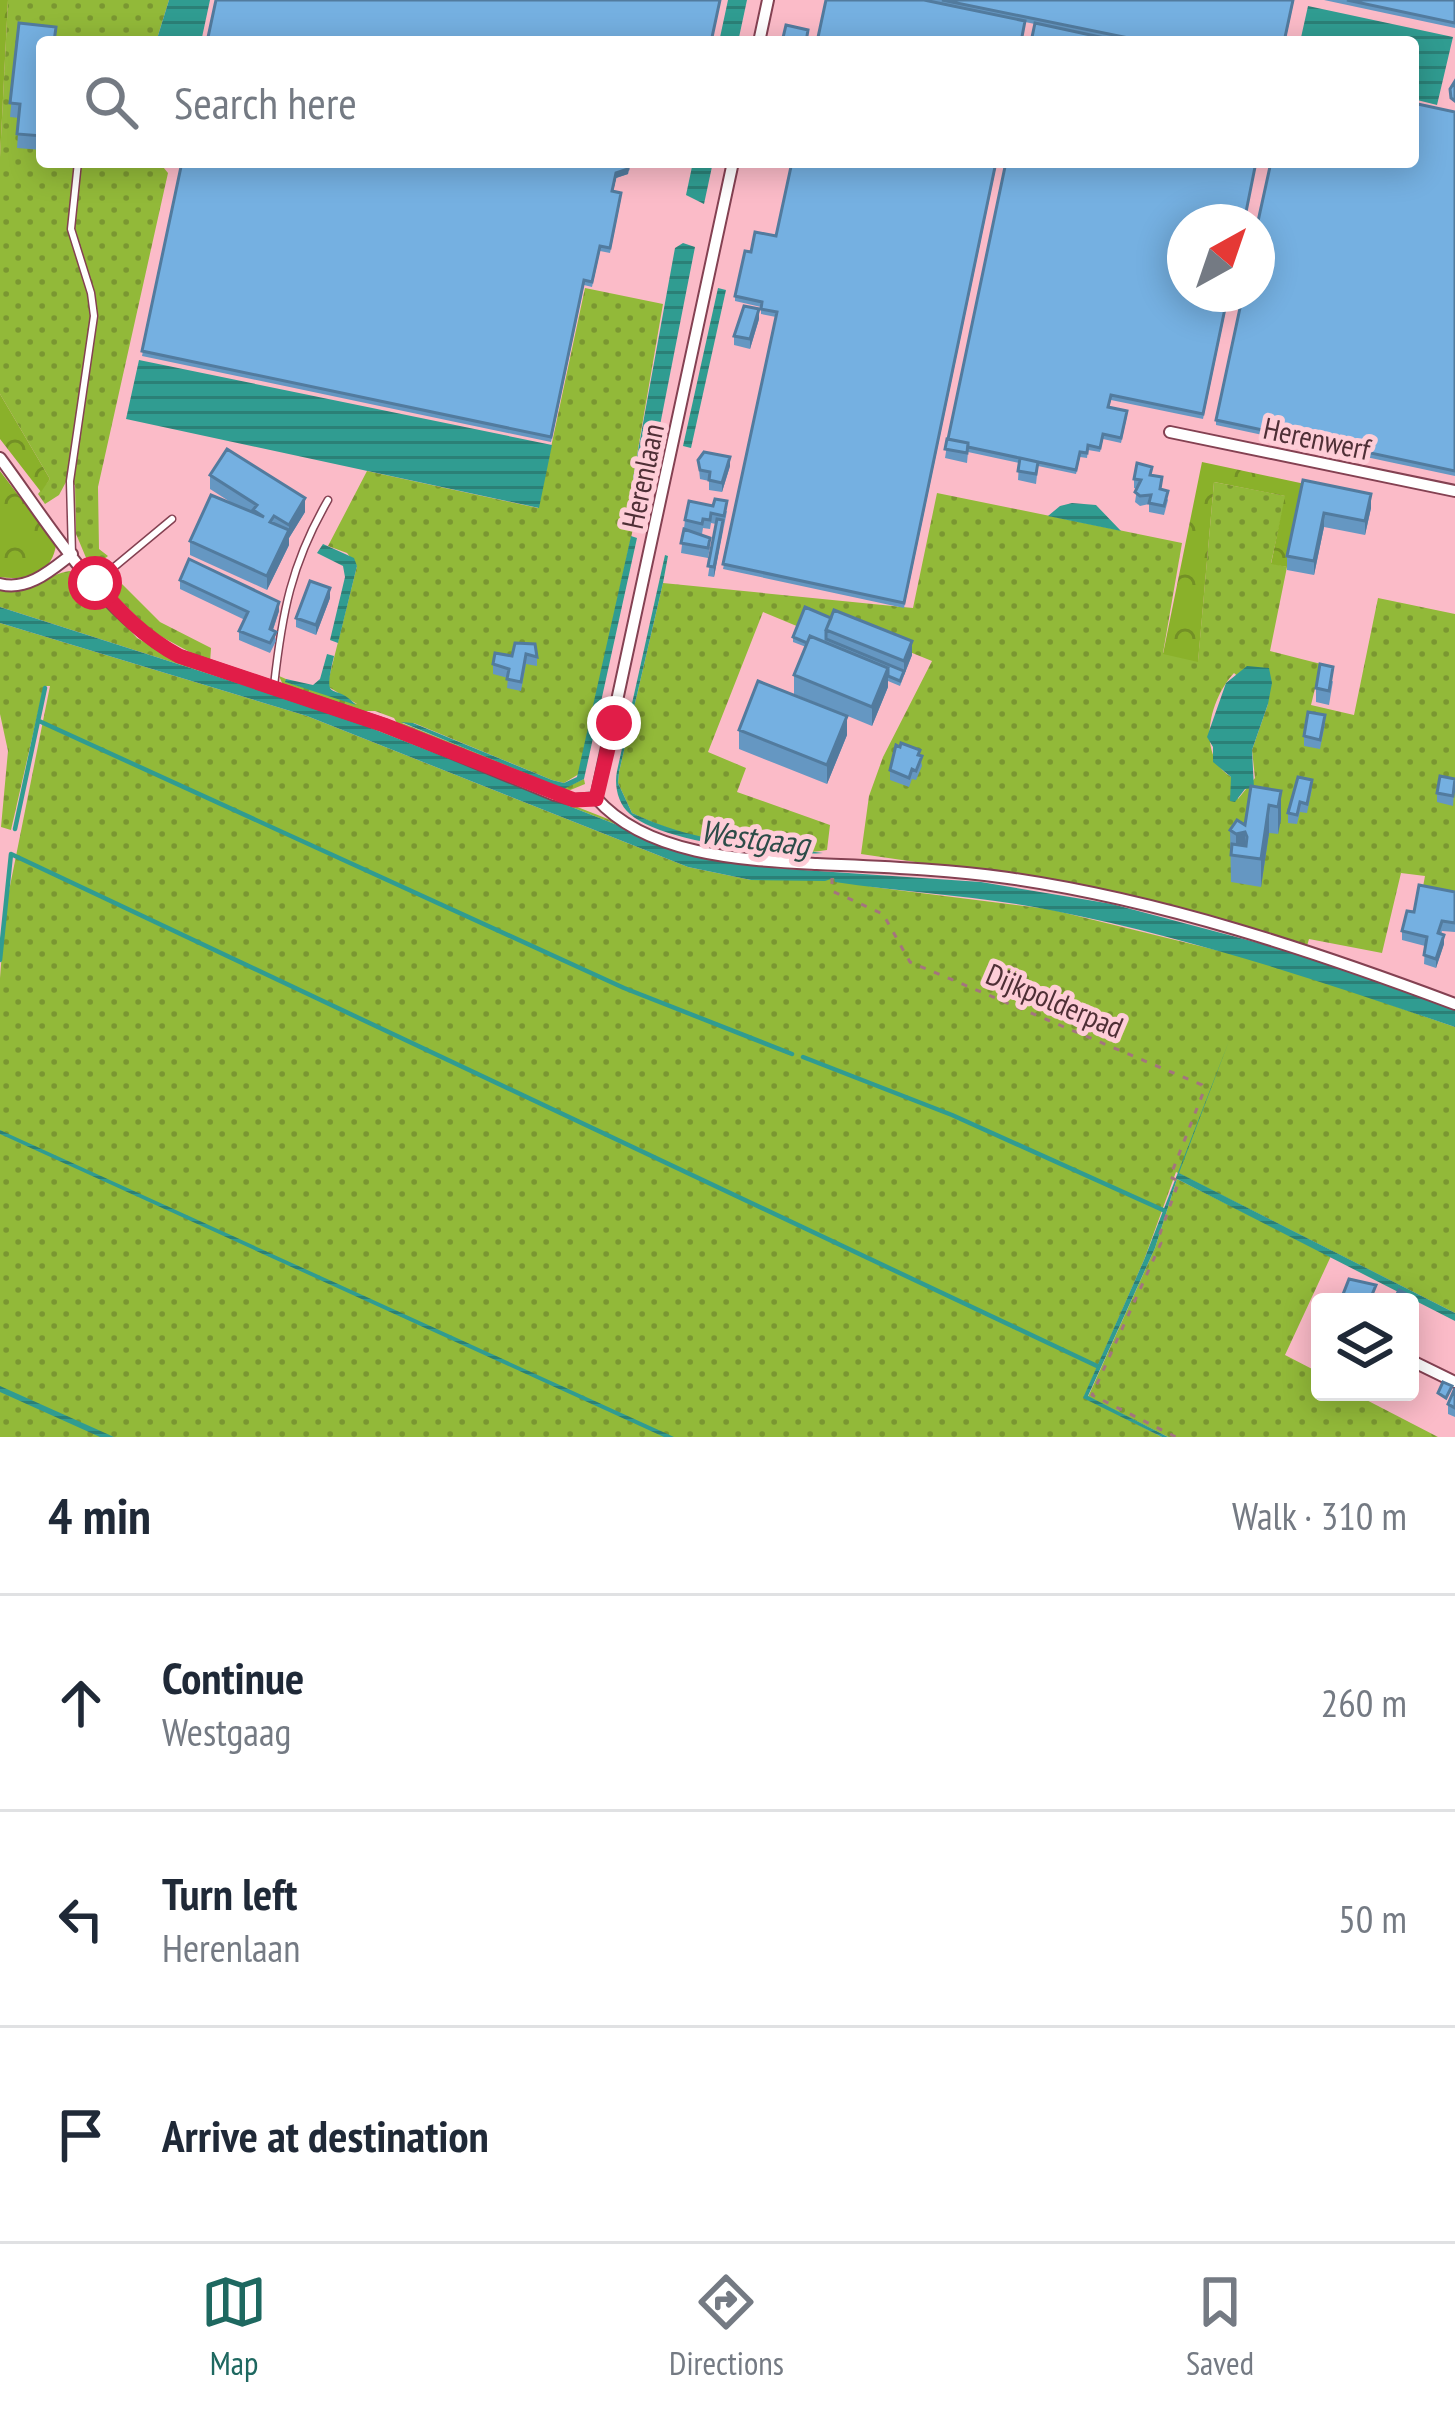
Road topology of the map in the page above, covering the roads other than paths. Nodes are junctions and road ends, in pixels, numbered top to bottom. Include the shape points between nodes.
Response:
1 (767, 0) edge
2 (760, 36) edge
3 (77, 168) edge
4 (732, 168) edge
5 (1170, 432) dead end
6 (0, 458) edge
7 (1455, 491) edge
8 (328, 500) dead end
9 (172, 520) dead end
10 (72, 554) junction
11 (95, 583) junction
12 (0, 584) edge
13 (274, 686) junction
14 (596, 799) junction
15 (1455, 1004) edge
16 (1419, 1364) edge
17 (1455, 1382) edge

1 - 2 street
3 - 10 lane via 71,229 94,316 70,481
4 - 14 street, Herenlaan
5 - 7 street, Herenwerf
6 - 10 street
8 - 13 lane via 289,587
9 - 11 lane
10 - 11 street
10 - 12 street via 35,580
11 - 13 street via 152,641
13 - 14 street via 555,795
14 - 15 street via 627,825 721,856 943,870 1073,890 1338,960
16 - 17 street

